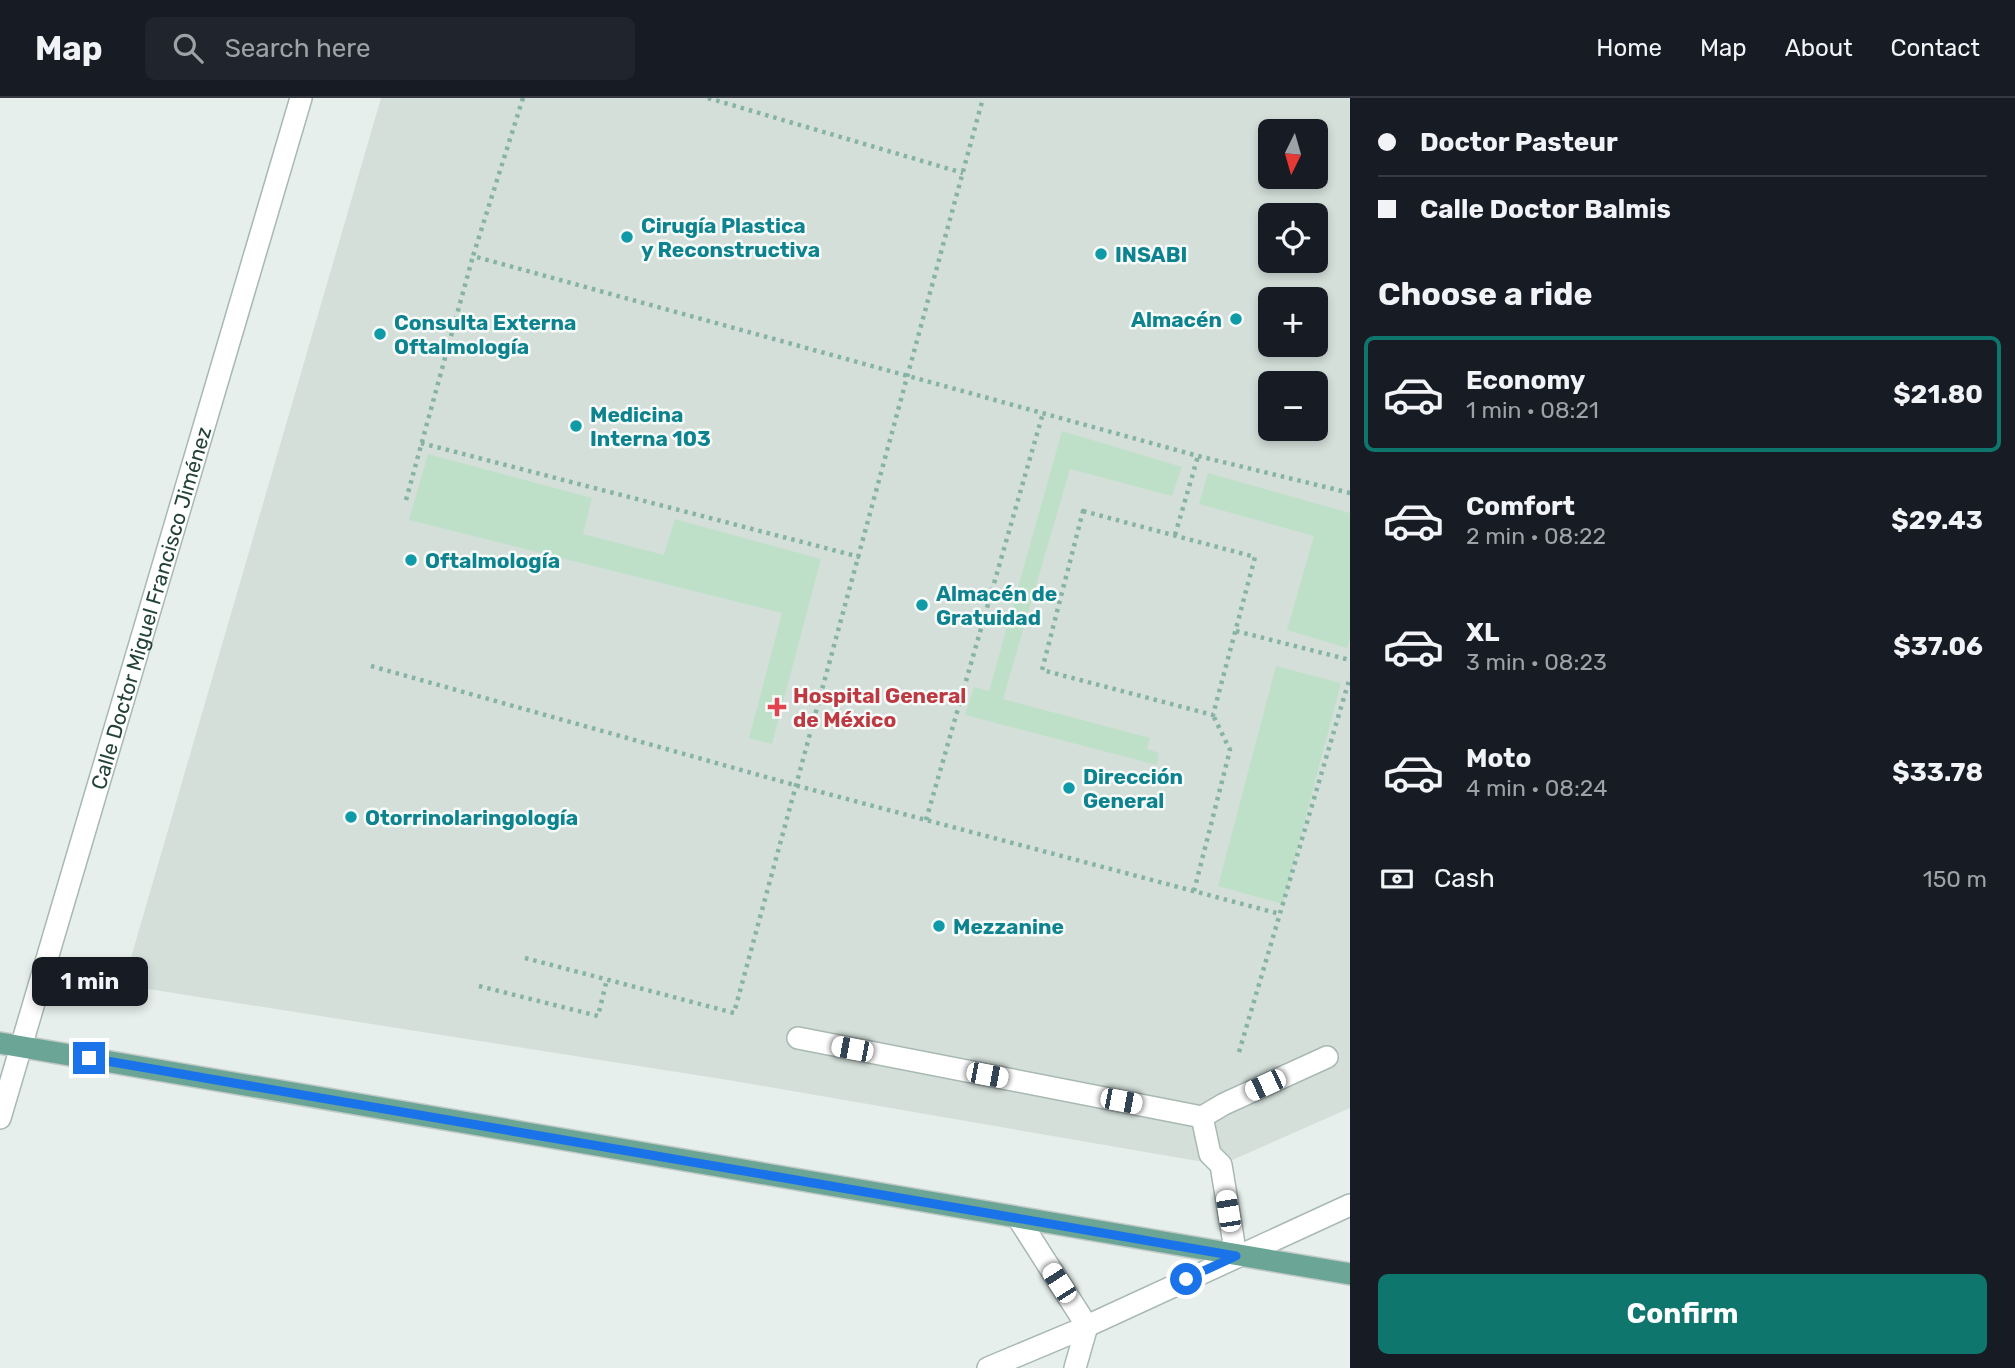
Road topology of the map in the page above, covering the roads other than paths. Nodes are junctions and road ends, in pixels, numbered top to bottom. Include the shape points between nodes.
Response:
1 (301, 98) edge
2 (798, 1038) dead end
3 (10, 1044) edge
4 (1327, 1057) dead end
5 (1202, 1117) junction
6 (0, 1118) edge
7 (1350, 1205) edge
8 (1018, 1218) junction
9 (1236, 1256) junction
10 (1350, 1275) edge
11 (1087, 1326) junction
12 (988, 1368) edge
13 (1075, 1368) edge

1 - 3 street, Calle Doctor Miguel Francisco Jiménez
2 - 5 street
3 - 6 street, Calle Doctor Miguel Francisco Jiménez
3 - 8 main road
4 - 5 street
5 - 9 street via 1210,1154 1221,1166
7 - 9 street
8 - 9 main road
8 - 11 street
9 - 10 main road
9 - 11 street
11 - 12 street
11 - 13 street

